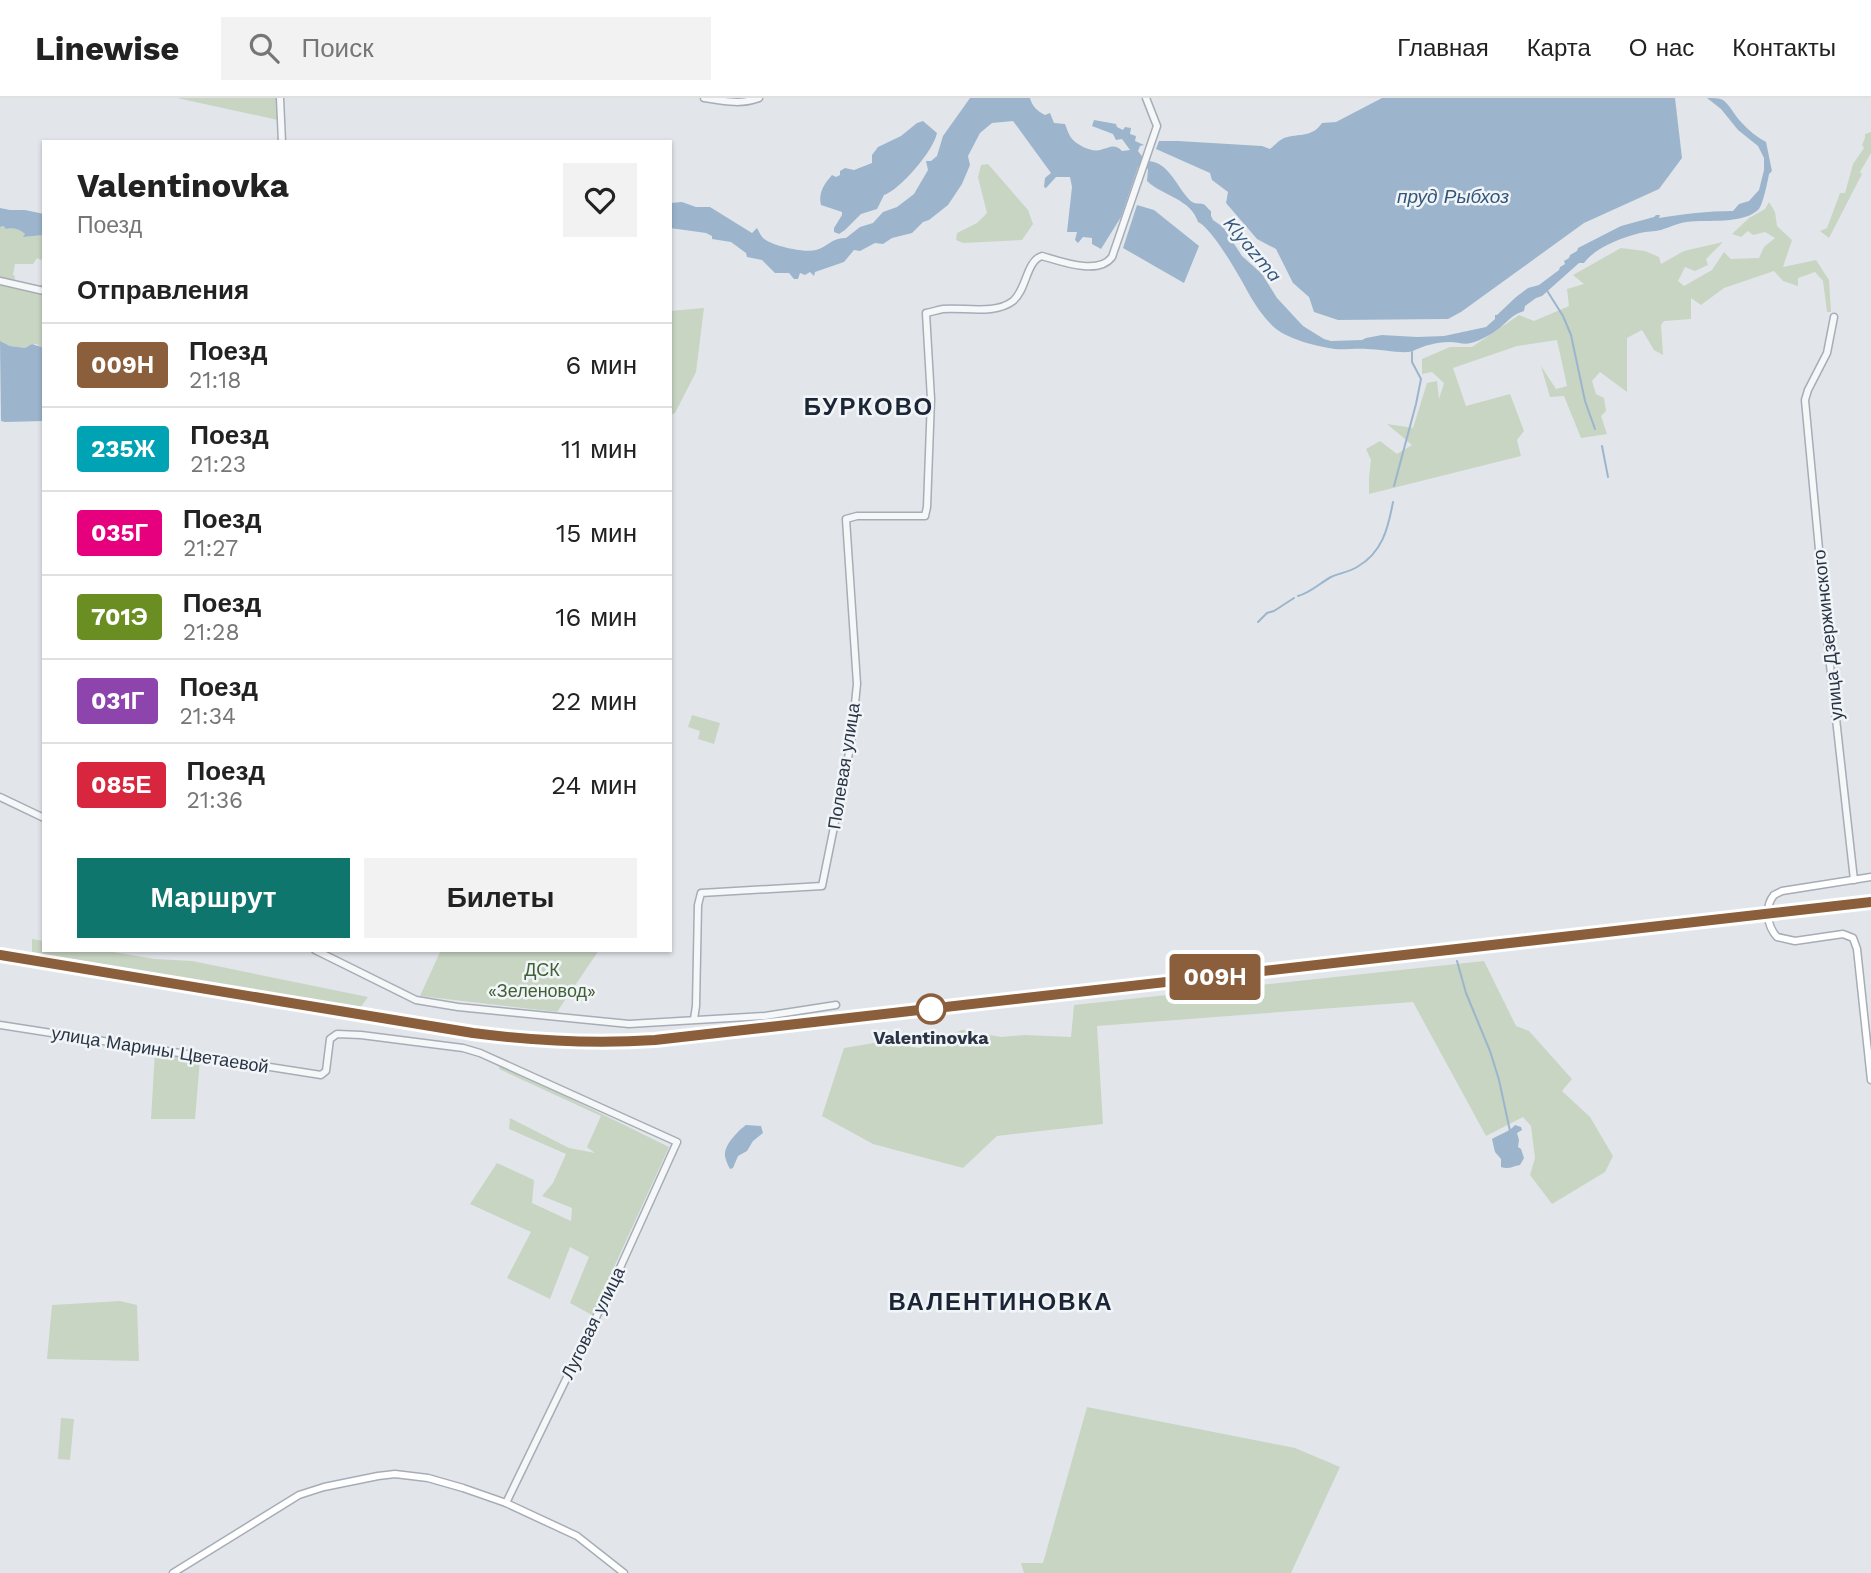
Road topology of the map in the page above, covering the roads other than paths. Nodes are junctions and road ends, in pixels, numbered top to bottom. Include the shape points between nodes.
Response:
1 (279, 98) edge
2 (704, 98) edge
3 (759, 98) edge
4 (1146, 98) edge
5 (282, 140) edge
6 (0, 281) edge
7 (42, 290) edge
8 (1834, 317) dead end
9 (0, 797) edge
10 (42, 817) edge
11 (1871, 877) edge
12 (1854, 880) junction
13 (319, 952) edge
14 (836, 1005) dead end
15 (694, 1019) junction
16 (0, 1025) edge
17 (1871, 1080) edge
18 (677, 1142) joint
19 (506, 1503) junction
20 (173, 1573) edge
21 (624, 1573) edge

1 - 5 street
2 - 3 street via 727,102
4 - 15 street, Полевая улица via 1157,126 1108,263 1082,265 1042,256 1034,260 1014,300 1000,308 926,313 931,399 925,516 846,519 857,684 851,743 822,886 701,893
6 - 7 street
8 - 12 street, улица Дзержинского via 1827,354 1805,400
9 - 10 street
11 - 12 main road
12 - 17 main road via 1782,891 1769,900 1768,914 1777,937 1795,940 1843,934 1856,942
13 - 15 street via 416,1000 629,1024
14 - 15 street via 765,1016
16 - 18 street, улица Марины Цветаевой via 321,1075 326,1071 330,1039 337,1034 463,1048
18 - 19 street, Луговая улица
19 - 20 main road via 411,1475 366,1478 299,1495
19 - 21 main road via 577,1536

